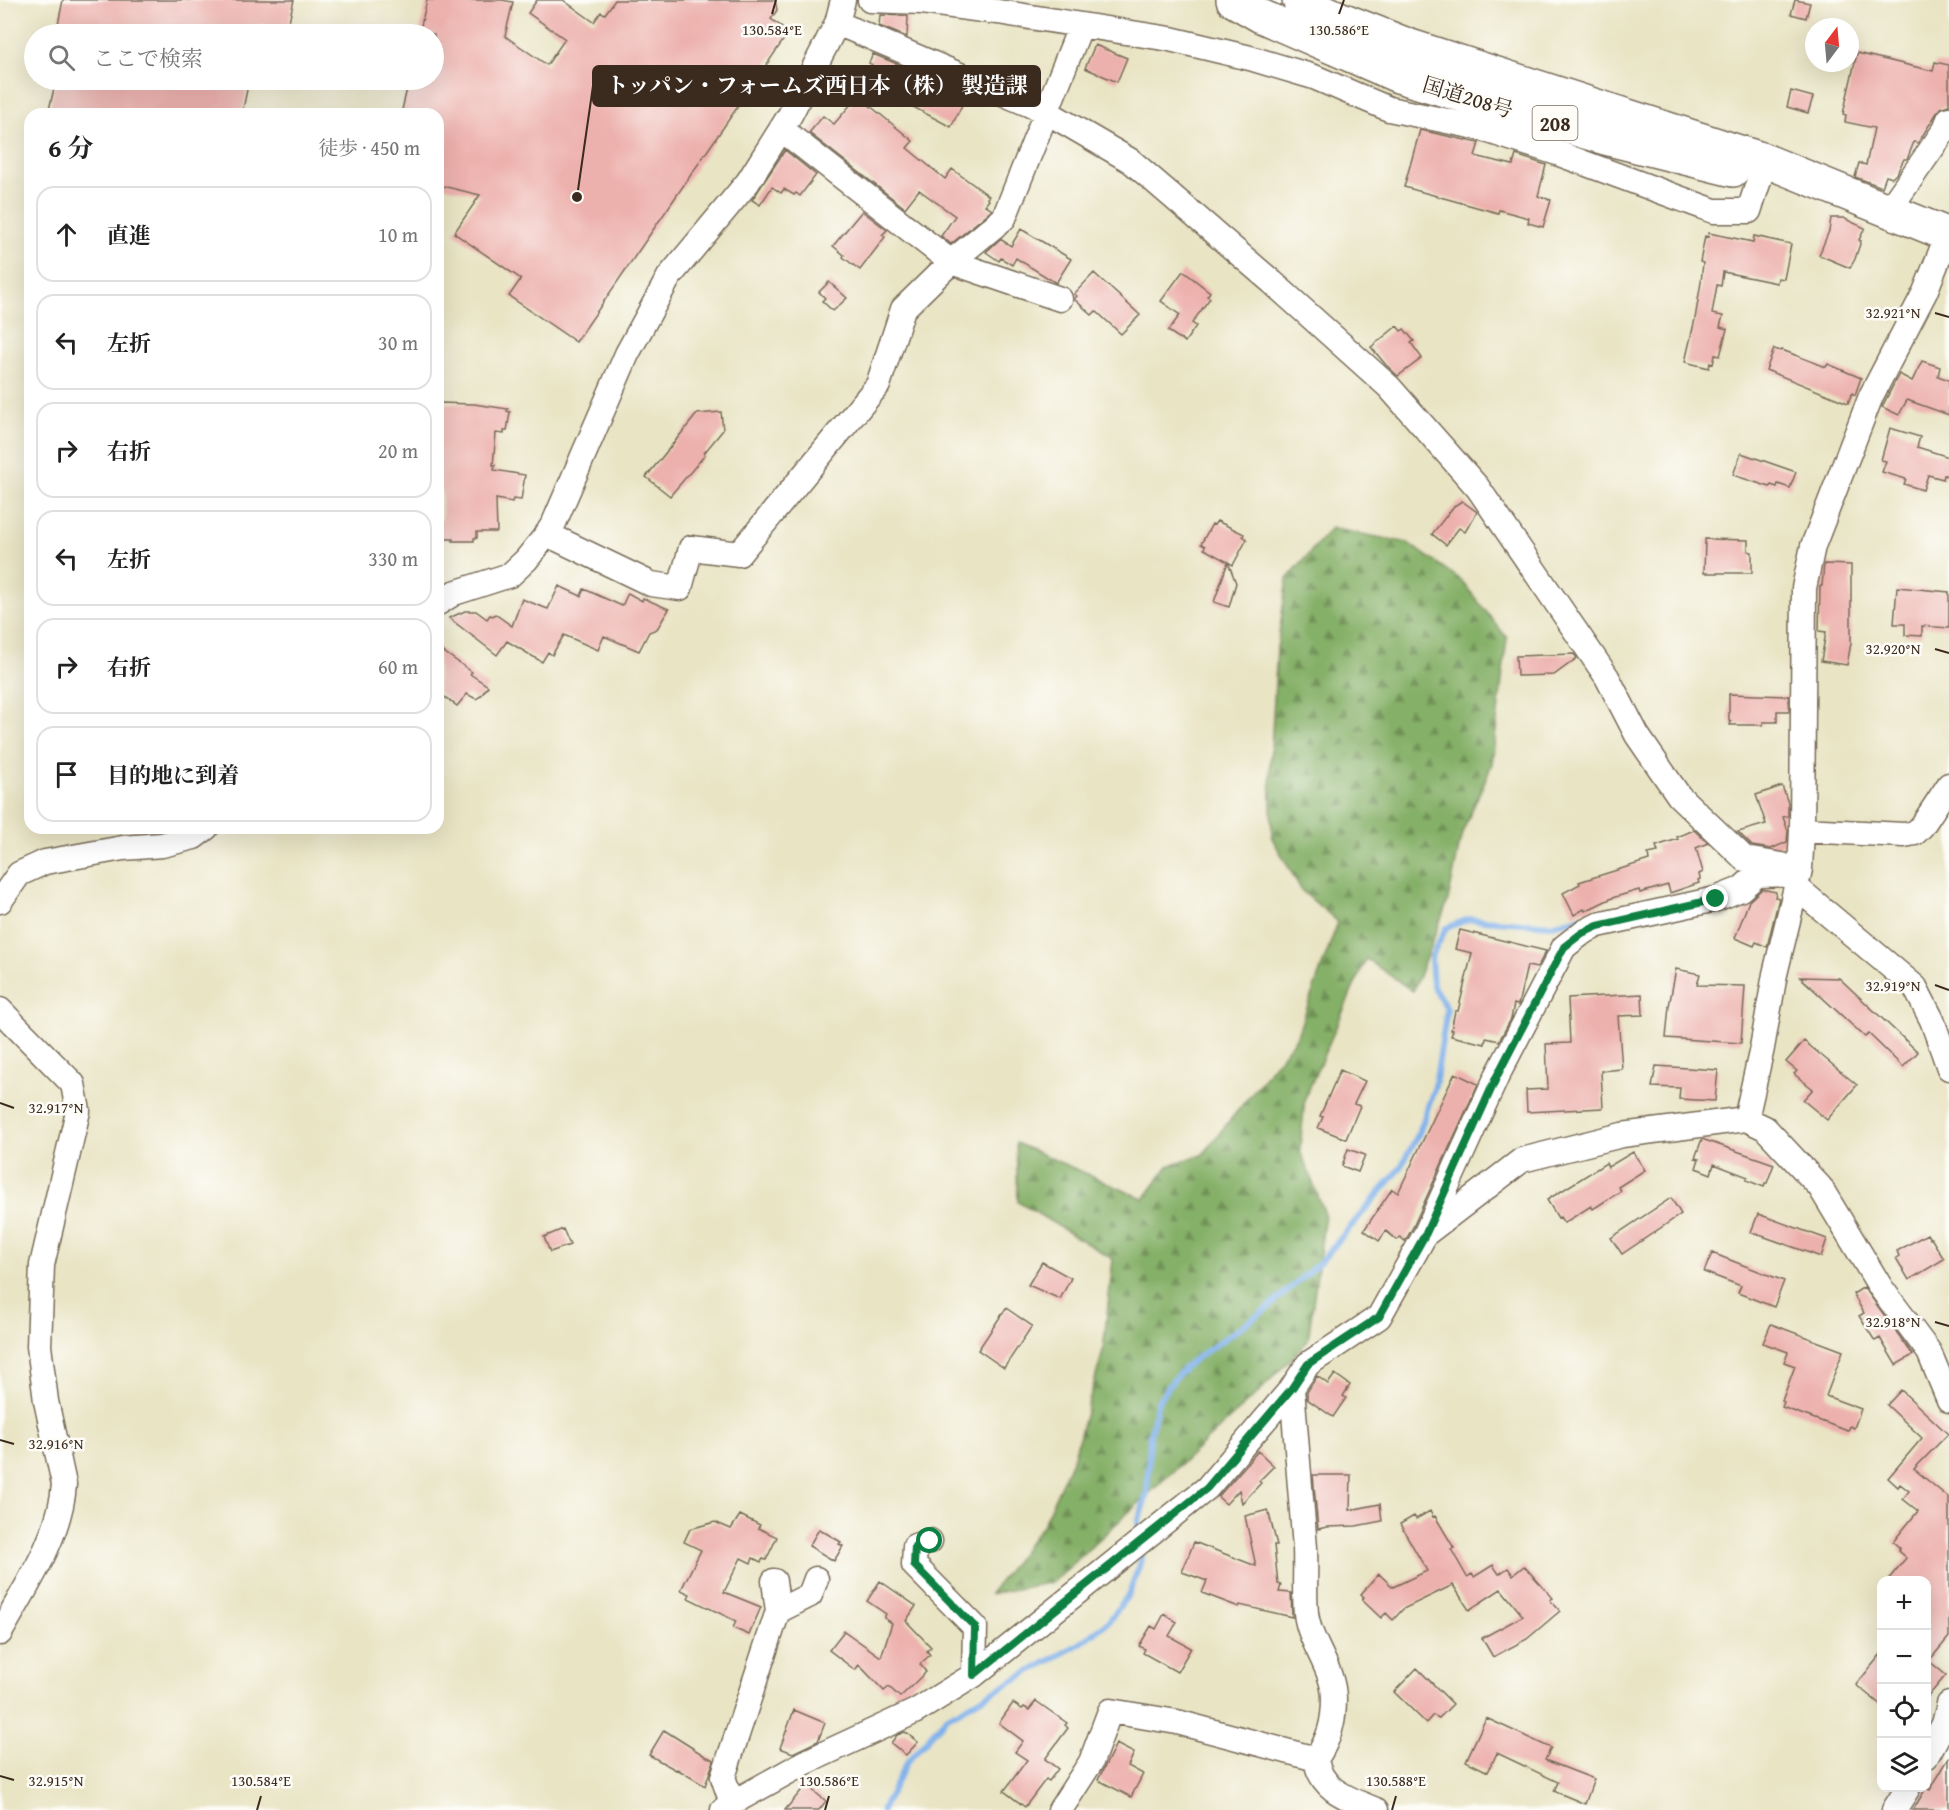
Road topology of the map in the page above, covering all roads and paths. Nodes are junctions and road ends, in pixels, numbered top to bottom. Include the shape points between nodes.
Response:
1 (843, 0) edge
2 (870, 0) edge
3 (1233, 0) edge
4 (1299, 0) edge
5 (1338, 9) edge
6 (837, 23) junction
7 (1081, 26) junction
8 (1398, 76) junction
9 (1389, 109) junction
10 (1047, 112) junction
11 (1949, 119) edge
12 (781, 129) junction
13 (1760, 177) junction
14 (1888, 210) junction
15 (1949, 235) edge
16 (951, 262) junction
17 (1060, 298) dead end
18 (547, 534) junction
19 (444, 599) edge
20 (1949, 785) edge
21 (1802, 830) junction
22 (199, 834) edge
23 (1799, 876) junction
24 (0, 901) edge
25 (0, 1010) edge
26 (1949, 1068) edge
27 (1746, 1119) junction
28 (1426, 1233) junction
29 (1292, 1388) junction
30 (1949, 1400) edge
31 (930, 1541) dead end
32 (816, 1579) dead end
33 (774, 1581) dead end
34 (778, 1611) junction
35 (0, 1633) edge
36 (974, 1675) junction
37 (1949, 1704) edge
38 (1931, 1748) edge
39 (1316, 1759) junction
40 (1905, 1792) edge
41 (728, 1806) edge
42 (1060, 1810) edge
43 (1376, 1810) edge
44 (1894, 1810) edge

1 - 6 street
2 - 7 street via 922,2
3 - 8 highway, 国道208号 / 208 via 1271,21
4 - 5 highway, 国道208号 / 208
5 - 14 highway, 国道208号 / 208 via 1410,46 1764,160
6 - 10 street
6 - 12 street
7 - 9 street via 1170,39 1250,58 1314,77
7 - 10 street
8 - 9 street
8 - 13 highway, 国道208号 / 208 via 1605,138
9 - 13 street via 1476,127 1714,211 1749,211
10 - 16 street via 1004,218
10 - 23 street via 1131,161 1389,387 1478,488 1607,677 1637,735 1679,796 1745,859
11 - 14 street
12 - 16 street
12 - 18 street via 748,182 669,277 627,354
13 - 14 highway, 国道208号 / 208
14 - 15 highway, 国道208号 / 208
15 - 21 street via 1925,292 1871,396 1813,546 1804,588
16 - 17 street
16 - 18 street via 903,309 878,385 739,554 691,548 680,588 651,584
18 - 19 street via 510,575
20 - 21 street via 1915,833
21 - 23 street
22 - 24 street via 162,844 45,862 19,874
23 - 26 street via 1796,887 1915,987
23 - 27 street
23 - 28 street via 1757,875 1741,889 1716,899 1598,926 1564,947 1497,1076
25 - 35 street via 72,1084 78,1111 41,1277 39,1346 64,1493 50,1541
27 - 28 street via 1622,1135 1522,1160
27 - 30 street via 1765,1128 1820,1187 1881,1288 1929,1352
28 - 29 street via 1379,1317 1308,1364
29 - 36 street via 1207,1488
29 - 39 street via 1306,1614 1334,1695 1334,1720 1327,1743
31 - 36 street via 915,1546 914,1565 975,1627
32 - 34 street via 810,1595
33 - 34 street
34 - 41 street via 757,1651 723,1777
36 - 41 street via 916,1711 804,1763
37 - 38 street
39 - 42 street via 1177,1722 1110,1711 1091,1762
39 - 43 street via 1318,1772 1328,1785
40 - 44 street

